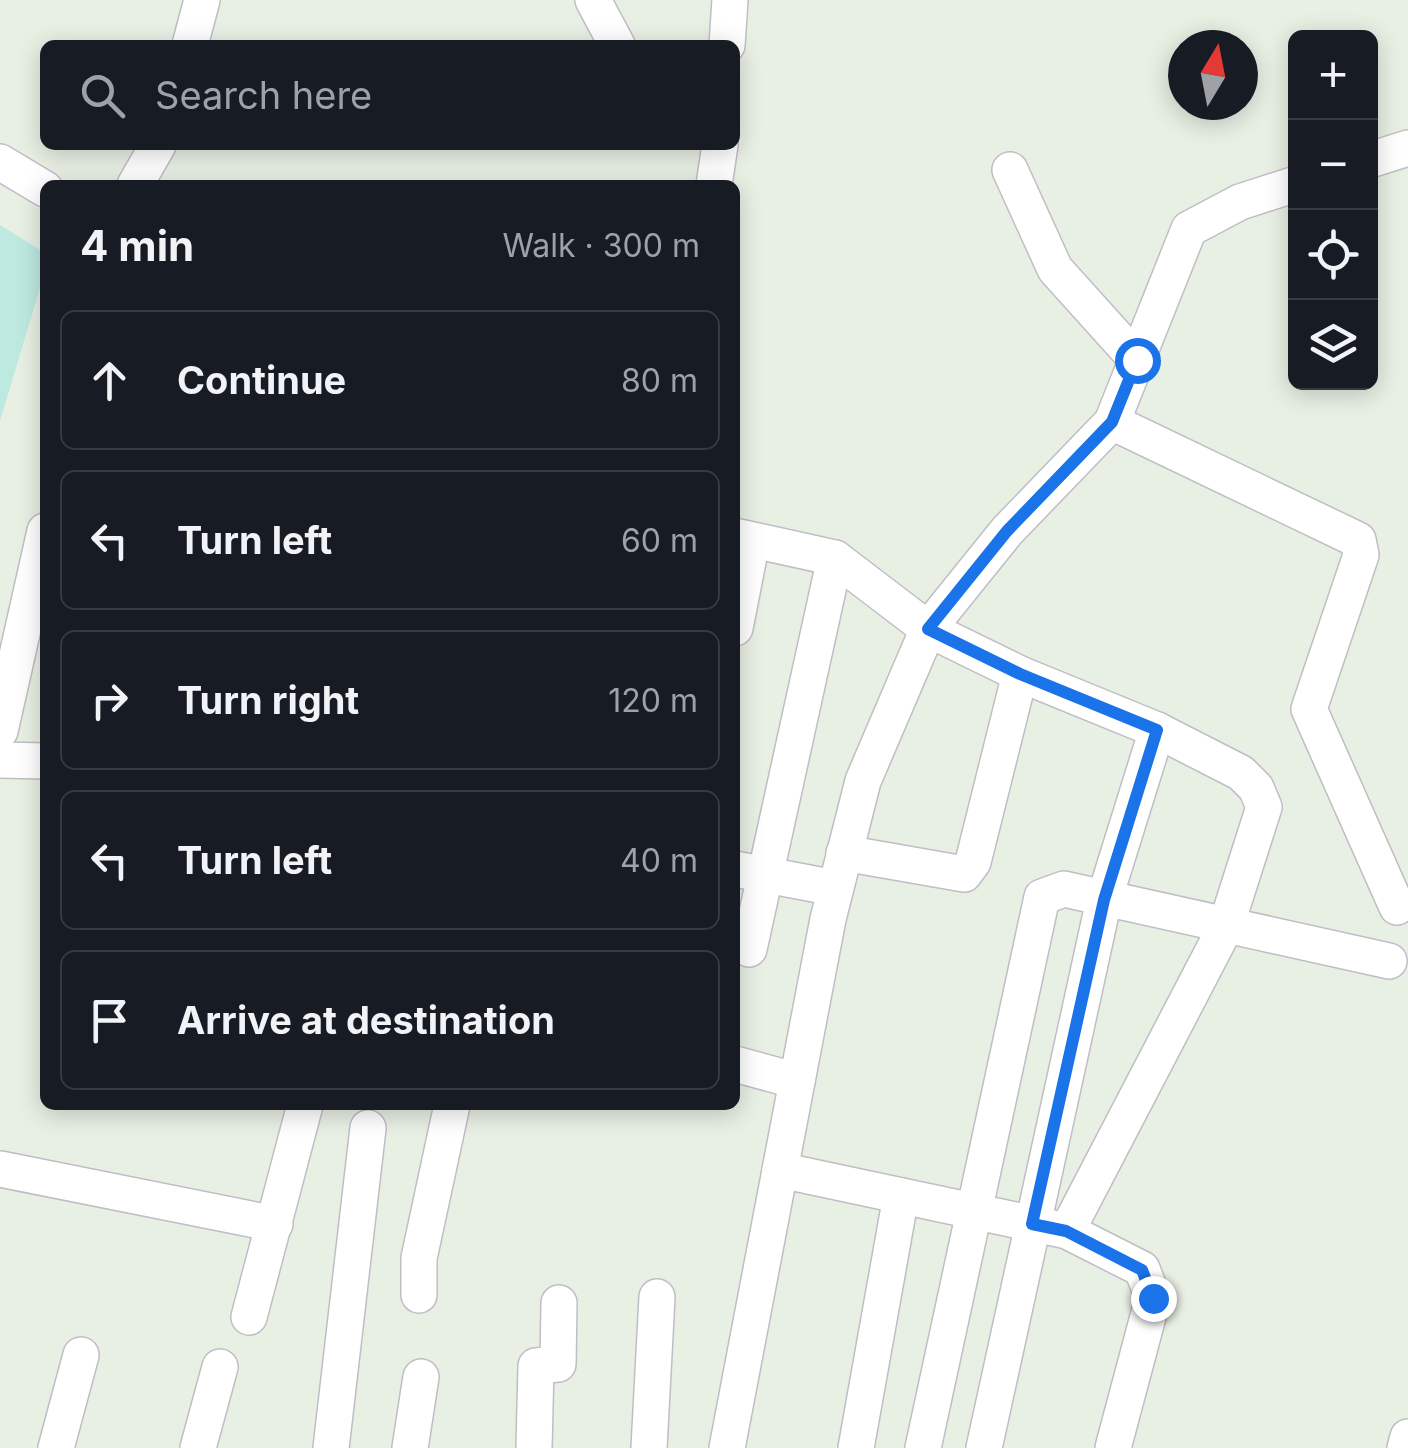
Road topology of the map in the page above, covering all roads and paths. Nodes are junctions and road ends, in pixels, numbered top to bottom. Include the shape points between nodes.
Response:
1 (202, 0) edge
2 (594, 0) edge
3 (730, 0) edge
4 (191, 40) edge
5 (614, 40) edge
6 (727, 40) edge
7 (1408, 148) edge
8 (155, 150) edge
9 (719, 150) edge
10 (1378, 157) edge
11 (0, 162) edge
12 (1010, 170) dead end
13 (138, 180) edge
14 (715, 180) edge
15 (40, 185) edge
16 (1288, 187) edge
17 (1137, 360) junction
18 (1112, 422) junction
19 (744, 539) edge
20 (40, 553) edge
21 (836, 558) junction
22 (740, 579) edge
23 (928, 629) junction
24 (1020, 674) junction
25 (1157, 730) junction
26 (0, 731) edge
27 (0, 760) edge
28 (40, 762) edge
29 (844, 853) junction
30 (752, 872) edge
31 (836, 888) junction
32 (1104, 900) junction
33 (1397, 907) dead end
34 (1226, 926) junction
35 (749, 949) dead end
36 (1389, 961) dead end
37 (740, 1065) edge
38 (796, 1081) junction
39 (304, 1110) edge
40 (451, 1110) edge
41 (368, 1128) dead end
42 (0, 1168) edge
43 (780, 1170) junction
44 (901, 1196) junction
45 (976, 1212) junction
46 (275, 1224) junction
47 (1050, 1227) junction
48 (419, 1295) dead end
49 (657, 1297) dead end
50 (558, 1303) dead end
51 (249, 1317) dead end
52 (81, 1355) dead end
53 (220, 1367) dead end
54 (421, 1377) dead end
55 (1408, 1437) edge
56 (56, 1448) edge
57 (198, 1448) edge
58 (330, 1448) edge
59 (410, 1448) edge
60 (534, 1448) edge
61 (648, 1448) edge
62 (726, 1448) edge
63 (856, 1448) edge
64 (923, 1448) edge
65 (984, 1448) edge
66 (1113, 1448) edge
67 (1404, 1448) edge

1 - 4 street
2 - 5 street
3 - 6 street
7 - 10 street
8 - 13 street
9 - 14 street
11 - 15 street
12 - 17 street via 1055,268
16 - 17 street via 1189,228
17 - 18 street
18 - 23 street via 1007,531
18 - 33 street via 1358,540 1361,555 1309,709
19 - 21 street
19 - 22 street
20 - 26 street
21 - 23 street
21 - 30 street
23 - 24 street
23 - 29 street via 863,781
24 - 25 street
24 - 29 street via 973,862 964,874
25 - 32 street
25 - 34 street via 1241,773 1264,807
27 - 28 street
29 - 31 street
30 - 31 street
30 - 35 street
31 - 38 street
32 - 34 street
32 - 45 street via 1064,888 1042,897
32 - 47 street
34 - 36 street
34 - 47 street
37 - 38 street
38 - 43 street
39 - 46 street
40 - 48 street via 419,1258
41 - 58 street
42 - 46 street
43 - 44 street
43 - 62 street
44 - 45 street
44 - 63 street
45 - 47 street
45 - 64 street
46 - 51 street
47 - 65 street
47 - 66 street via 1142,1270 1153,1298
49 - 61 street
50 - 60 street via 558,1364 536,1366
52 - 56 street
53 - 57 street
54 - 59 street
55 - 67 street

